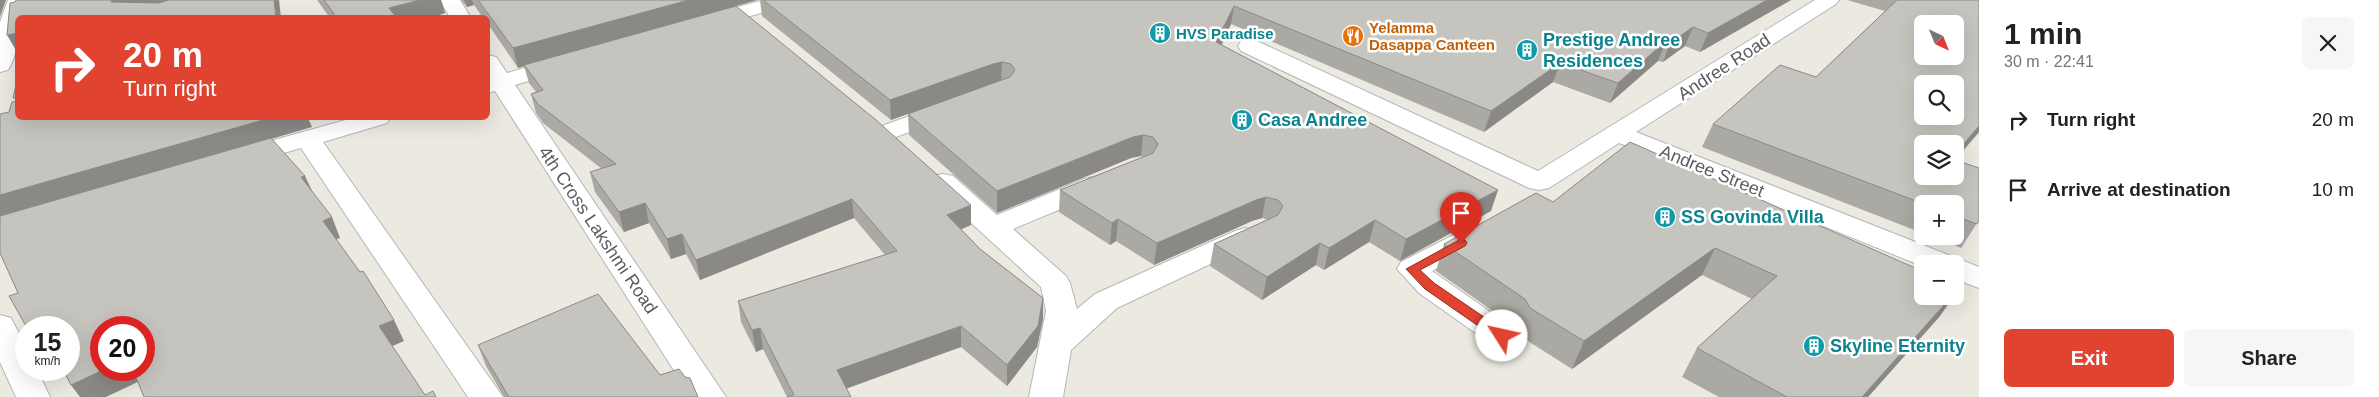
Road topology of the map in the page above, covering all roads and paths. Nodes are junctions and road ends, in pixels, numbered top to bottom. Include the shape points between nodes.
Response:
1 (19, 0) edge
2 (450, 0) edge
3 (788, 0) edge
4 (1829, 0) edge
5 (741, 12) junction
6 (458, 15) edge
7 (685, 28) edge
8 (764, 31) edge
9 (13, 39) edge
10 (1249, 46) dead end
11 (584, 58) edge
12 (0, 65) edge
13 (492, 77) edge
14 (966, 103) edge
15 (371, 120) edge
16 (1619, 134) junction
17 (307, 138) junction
18 (224, 163) edge
19 (1115, 177) edge
20 (1496, 222) edge
21 (993, 227) junction
22 (1263, 229) edge
23 (1922, 255) edge
24 (1964, 272) edge
25 (1979, 278) edge
26 (0, 326) edge
27 (1502, 336) dead end
28 (1057, 344) junction
29 (33, 397) edge
30 (486, 397) edge
31 (708, 397) edge
32 (1046, 397) edge

1 - 9 street via 15,6
2 - 6 street
3 - 5 street
4 - 16 street, Andree Road
5 - 7 street
5 - 8 street
9 - 12 street
10 - 16 street, Andree Road via 1534,193
11 - 13 street
13 - 31 street, 4th Cross Lakshmi Road
14 - 21 street via 880,126
15 - 17 street
16 - 23 street, Andree Street
17 - 18 street
17 - 30 street
19 - 21 street
20 - 27 street via 1412,269 1430,286
21 - 28 street via 1055,283 1062,311
22 - 28 street via 1106,301
24 - 25 street
26 - 29 street
28 - 32 street

